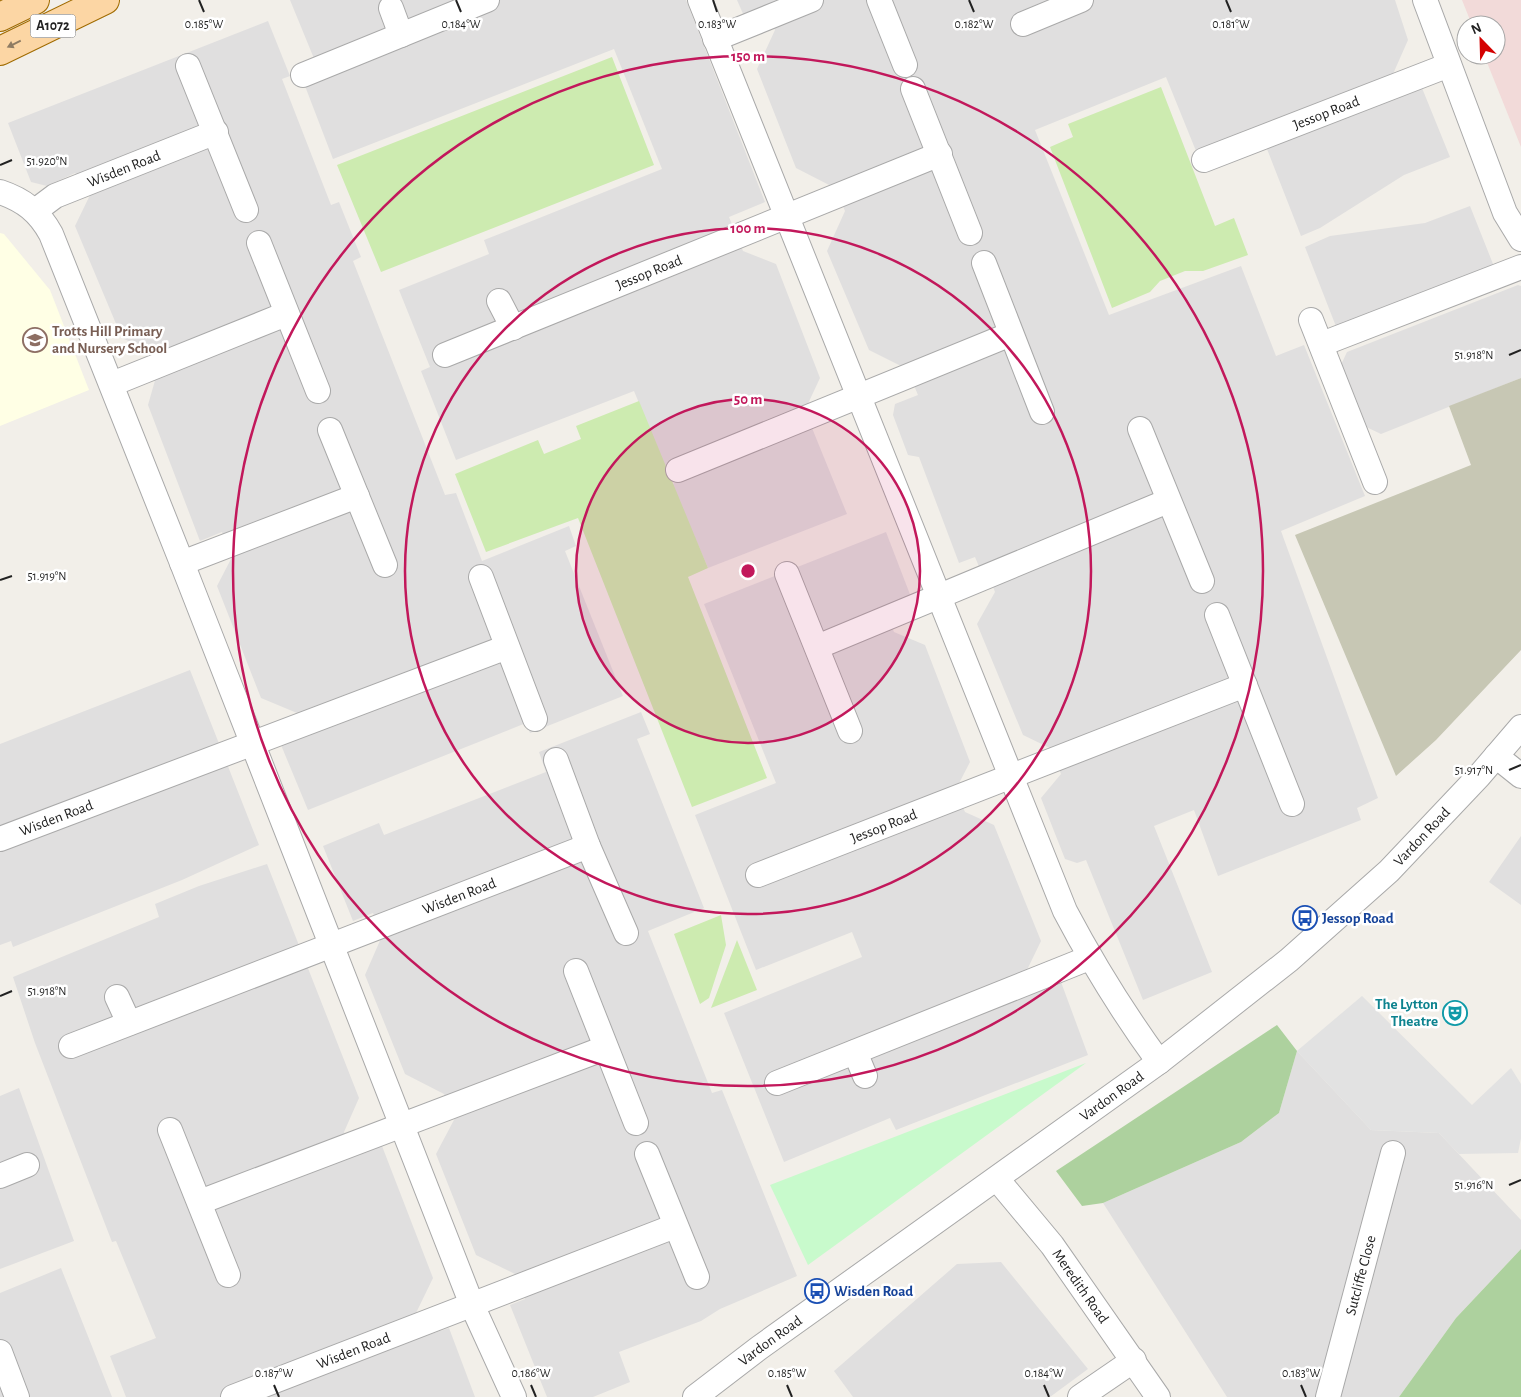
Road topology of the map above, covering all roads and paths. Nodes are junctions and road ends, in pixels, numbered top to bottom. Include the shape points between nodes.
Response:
1 (35, 0) edge
2 (105, 0) edge
3 (487, 0) edge
4 (700, 0) edge
5 (811, 0) edge
6 (879, 0) edge
7 (1081, 0) edge
8 (1425, 0) edge
9 (392, 8) dead end
10 (0, 17) edge
11 (1023, 24) dead end
12 (401, 35) junction
13 (715, 39) junction
14 (0, 52) edge
15 (905, 65) dead end
16 (1450, 65) junction
17 (188, 66) dead end
18 (302, 75) dead end
19 (913, 89) dead end
20 (216, 132) junction
21 (940, 154) junction
22 (1204, 160) dead end
23 (0, 192) edge
24 (246, 210) dead end
25 (35, 211) junction
26 (786, 216) junction
27 (970, 233) dead end
28 (1521, 239) edge
29 (259, 243) dead end
30 (984, 263) dead end
31 (1521, 267) edge
32 (499, 301) dead end
33 (286, 314) junction
34 (1311, 320) dead end
35 (512, 328) junction
36 (1011, 334) junction
37 (1322, 344) junction
38 (445, 355) dead end
39 (112, 384) junction
40 (318, 391) dead end
41 (858, 397) junction
42 (1042, 412) dead end
43 (1140, 429) dead end
44 (330, 430) dead end
45 (678, 470) dead end
46 (1375, 482) dead end
47 (357, 496) junction
48 (1168, 501) junction
49 (182, 563) junction
50 (385, 565) dead end
51 (786, 574) dead end
52 (481, 577) dead end
53 (1202, 581) dead end
54 (938, 596) junction
55 (1217, 615) dead end
56 (507, 647) junction
57 (817, 647) junction
58 (1245, 686) junction
59 (535, 719) dead end
60 (1521, 727) edge
61 (850, 731) dead end
62 (252, 745) junction
63 (1496, 756) junction
64 (556, 760) dead end
65 (1010, 776) junction
66 (1521, 776) edge
67 (1292, 804) dead end
68 (0, 839) edge
69 (588, 846) junction
70 (758, 875) dead end
71 (626, 933) dead end
72 (332, 945) junction
73 (1089, 958) junction
74 (576, 971) dead end
75 (117, 997) dead end
76 (129, 1023) junction
77 (70, 1046) dead end
78 (605, 1048) junction
79 (854, 1052) junction
80 (1159, 1062) junction
81 (865, 1076) dead end
82 (777, 1083) dead end
83 (636, 1123) dead end
84 (403, 1124) junction
85 (170, 1130) dead end
86 (1393, 1153) dead end
87 (647, 1154) dead end
88 (27, 1165) dead end
89 (0, 1176) edge
90 (997, 1179) junction
91 (200, 1202) junction
92 (675, 1226) junction
93 (228, 1275) dead end
94 (697, 1277) dead end
95 (472, 1305) junction
96 (0, 1352) edge
97 (1134, 1360) junction
98 (10, 1388) edge
99 (233, 1397) edge
100 (514, 1397) edge
101 (695, 1397) edge
102 (1080, 1397) edge
103 (1158, 1397) edge
104 (1328, 1397) edge

1 - 10 main road, A1072
2 -> 14 main road, A1072
3 - 12 street
4 - 13 street
5 - 13 street
6 - 15 street
7 - 11 street
8 - 16 street
9 - 12 street
12 - 18 street
13 - 26 street
16 - 22 street, Jessop Road
16 - 28 street via 1505,213
17 - 20 street
19 - 21 street
20 - 24 street
20 - 25 street, Wisden Road via 55,196
21 - 26 street, Jessop Road
21 - 27 street
23 - 25 street via 21,200
25 - 39 street via 51,234
26 - 35 street, Jessop Road
26 - 41 street
29 - 33 street
30 - 36 street
31 - 37 street
32 - 35 street
33 - 39 street
33 - 40 street
34 - 37 street
35 - 38 street, Jessop Road
36 - 41 street
36 - 42 street
37 - 46 street
39 - 49 street
41 - 45 street
41 - 54 street
43 - 48 street
44 - 47 street
47 - 49 street
47 - 50 street
48 - 53 street
48 - 54 street
49 - 62 street
51 - 57 street
52 - 56 street
54 - 57 street
54 - 65 street
55 - 58 street
56 - 59 street
56 - 62 street, Wisden Road
57 - 61 street
58 - 65 street, Jessop Road
58 - 67 street
60 - 63 street, Vardon Road
62 - 68 street, Wisden Road
62 - 72 street
63 - 66 street
63 - 80 street, Vardon Road via 1389,871 1288,960
64 - 69 street
65 - 70 street, Jessop Road
65 - 73 street via 1065,911
69 - 71 street
69 - 72 street, Wisden Road
72 - 76 street, Wisden Road
72 - 84 street
73 - 79 street
73 - 80 street
74 - 78 street
75 - 76 street
76 - 77 street, Wisden Road
78 - 83 street
78 - 84 street
79 - 81 street
79 - 82 street
80 - 90 street, Vardon Road
84 - 91 street
84 - 95 street
85 - 91 street
86 - 104 street, Sutcliffe Close
87 - 92 street
88 - 89 street
90 - 97 street, Meredith Road via 1052,1246
90 - 101 street, Vardon Road
91 - 93 street
92 - 94 street
92 - 95 street, Wisden Road
95 - 99 street, Wisden Road
95 - 100 street
96 - 98 street
97 - 102 street
97 - 103 street, Meredith Road

